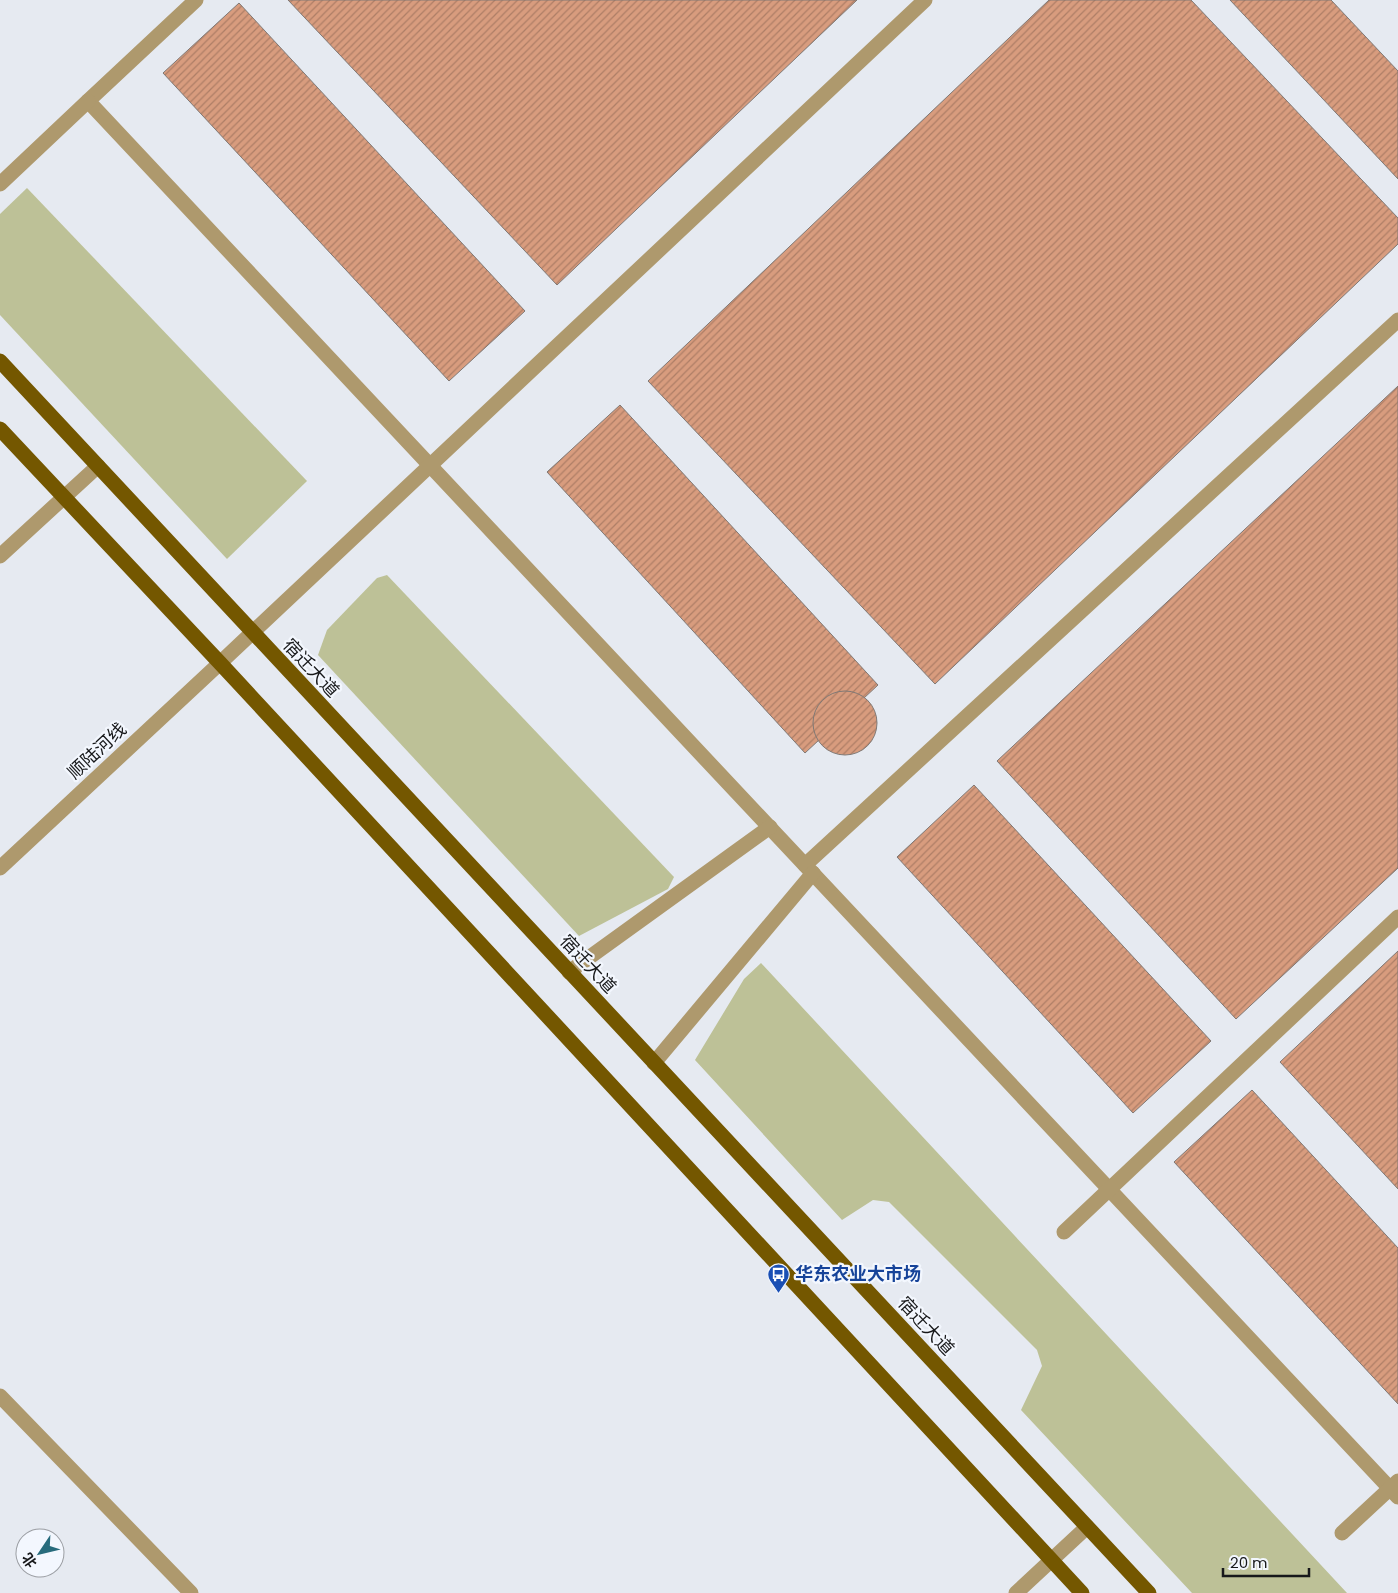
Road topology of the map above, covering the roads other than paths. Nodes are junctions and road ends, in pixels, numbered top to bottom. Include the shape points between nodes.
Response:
1 (196, 0) edge
2 (925, 0) edge
3 (88, 102) junction
4 (0, 184) edge
5 (1398, 320) edge
6 (0, 361) edge
7 (0, 429) edge
8 (429, 465) junction
9 (98, 466) junction
10 (64, 497) junction
11 (0, 556) edge
12 (252, 632) junction
13 (220, 663) junction
14 (770, 827) junction
15 (0, 868) edge
16 (809, 869) junction
17 (1398, 917) edge
18 (569, 972) junction
19 (654, 1063) junction
20 (1109, 1189) junction
21 (1064, 1232) dead end
22 (0, 1396) edge
23 (1395, 1489) edge
24 (1087, 1527) junction
25 (1342, 1533) dead end
26 (1052, 1560) junction
27 (192, 1593) edge
28 (1016, 1593) edge
29 (1082, 1593) edge
30 (1149, 1593) edge

1 - 3 street
2 - 8 street, 顺陆河线
3 - 4 street
3 - 8 street
5 - 16 street
6 - 9 main road, 宿迁大道
7 - 10 main road
8 - 12 street, 顺陆河线
8 - 14 street
9 - 10 street
9 - 12 main road, 宿迁大道
10 - 11 street
10 - 13 main road
12 - 13 street, 顺陆河线
12 - 18 main road, 宿迁大道
13 - 15 street, 顺陆河线
13 - 26 main road
14 - 16 street
14 - 18 street
16 - 19 street
16 - 20 street
17 - 20 street
18 - 19 main road, 宿迁大道
19 - 24 main road, 宿迁大道
20 - 21 street
20 - 23 street
22 - 27 street
23 - 25 street
24 - 26 street
24 - 30 main road, 宿迁大道
26 - 28 street
26 - 29 main road

